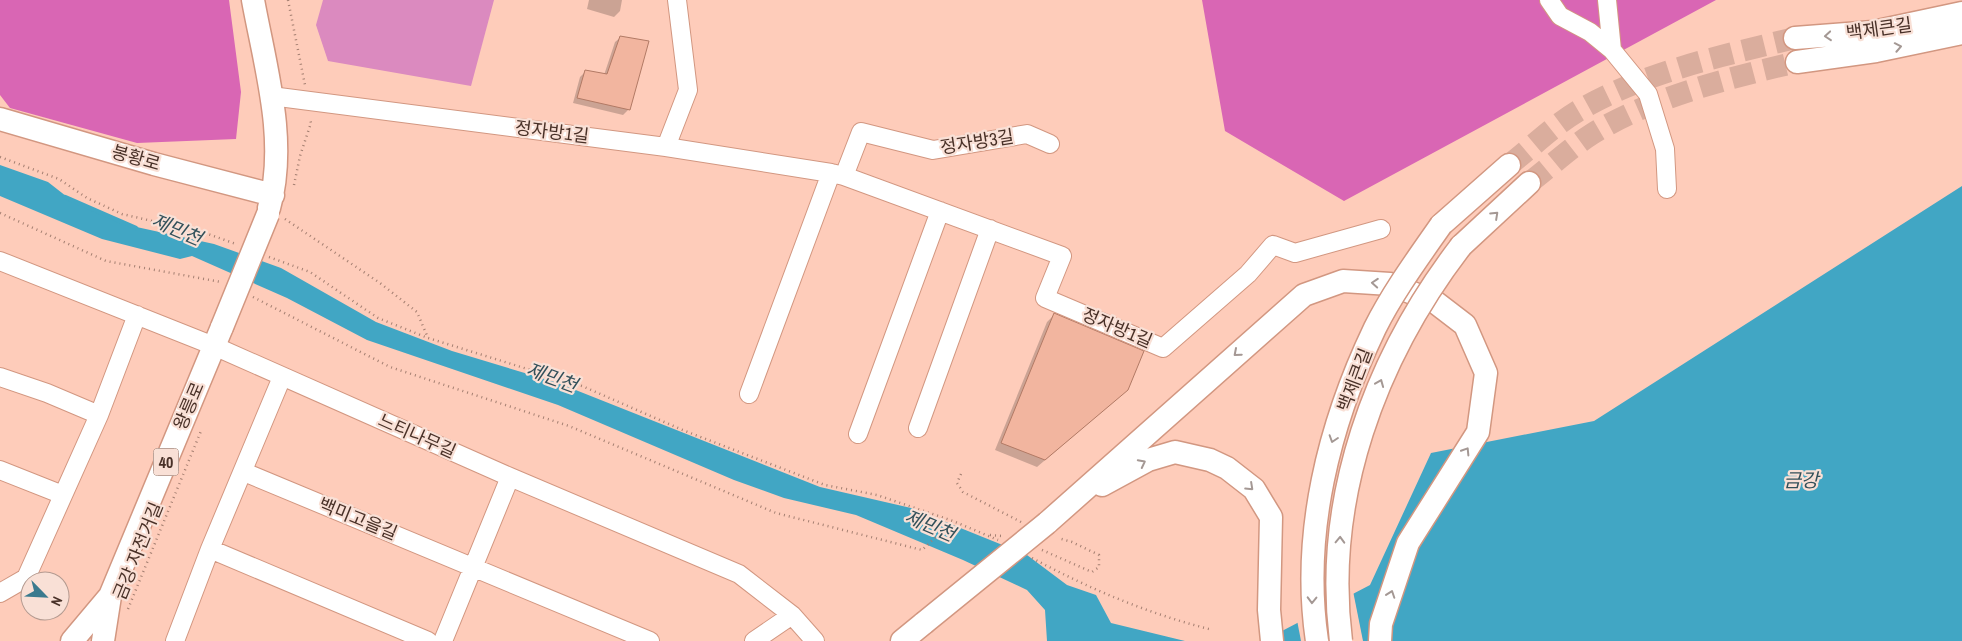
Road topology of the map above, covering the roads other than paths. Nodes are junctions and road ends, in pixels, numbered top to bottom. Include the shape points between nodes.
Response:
1 (253, 0) edge
2 (677, 0) edge
3 (1549, 0) edge
4 (1607, 0) edge
5 (1962, 14) edge
6 (1962, 33) edge
7 (1794, 38) tunnel mouth
8 (1612, 50) junction
9 (1797, 62) tunnel mouth
10 (271, 96) junction
11 (0, 119) edge
12 (1050, 144) dead end
13 (666, 147) junction
14 (1508, 165) tunnel mouth
15 (838, 175) junction
16 (1529, 183) tunnel mouth
17 (1667, 190) dead end
18 (280, 209) junction
19 (940, 211) junction
20 (990, 229) junction
21 (1381, 229) dead end
22 (0, 261) edge
23 (137, 315) junction
24 (218, 337) junction
25 (0, 377) edge
26 (282, 377) junction
27 (748, 394) dead end
28 (99, 416) junction
29 (918, 428) dead end
30 (858, 434) dead end
31 (0, 470) edge
32 (244, 472) junction
33 (510, 477) junction
34 (63, 495) junction
35 (1068, 503) junction
36 (210, 549) junction
37 (473, 567) junction
38 (0, 593) edge
39 (110, 596) junction
40 (792, 615) junction
41 (72, 641) edge
42 (103, 641) edge
43 (175, 641) edge
44 (428, 641) edge
45 (442, 641) edge
46 (650, 641) edge
47 (754, 641) edge
48 (815, 641) edge
49 (902, 641) edge
50 (1272, 641) edge
51 (1317, 641) edge
52 (1341, 641) edge
53 (1380, 641) edge

1 - 10 main road, 40
2 - 13 street via 688,90
3 - 8 street via 1560,16 1590,32
4 - 8 street
5 -> 7 main road, 백제큰길 via 1873,32
9 -> 6 main road, 백제큰길 via 1876,51
8 - 17 street via 1648,94 1665,149
10 - 13 street, 정자방1길
10 - 18 main road, 40
11 - 18 main road, 봉황로 via 154,164
12 - 15 street, 정자방3길 via 1027,134 933,150 861,132
13 - 15 street, 정자방1길
14 -> 51 main road, 백제큰길, bridge via 1441,225 1376,326 1354,377 1330,448 1314,528 1312,606
15 - 19 street, 정자방1길
15 - 27 street
52 -> 16 main road, 백제큰길, bridge via 1337,606 1340,531 1357,443 1380,381 1433,282 1461,246
18 - 24 main road, 40, bridge
19 - 20 street, 정자방1길
19 - 30 street
20 - 21 street, 정자방1길 via 1062,256 1045,298 1163,348 1248,274 1273,245 1295,253
20 - 29 street
22 - 23 street, 느티나무길
23 - 24 street, 느티나무길
23 - 28 street
24 - 26 street, 느티나무길
24 - 39 main road, 왕릉로 / 40
25 - 28 street via 47,392
26 - 32 street
26 - 33 street, 느티나무길
28 - 34 street
31 - 34 street
32 - 36 street
32 - 37 street, 백미고을길
33 - 37 street
33 - 40 street, 느티나무길 via 739,574
34 - 38 street via 26,578
35 - 49 main road, bridge
35 -> 50 main road via 1148,460 1175,452 1210,460 1227,468 1254,489 1271,517 1269,610
53 -> 35 main road via 1380,624 1408,543 1478,432 1486,373 1465,325 1435,302 1390,284 1343,280 1304,294
36 - 43 street
36 - 44 street
37 - 45 street
37 - 46 street, 백미고을길
39 - 41 main road, 40
39 - 42 main road, 40
40 - 47 street
40 - 48 street, 느티나무길

